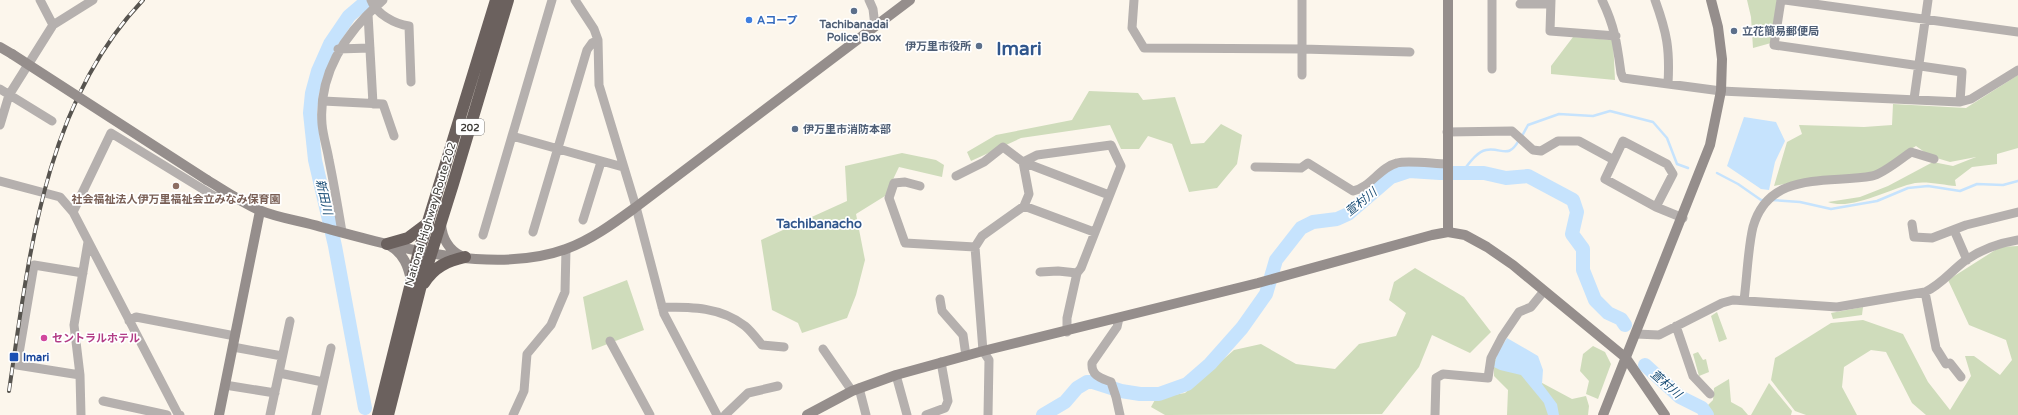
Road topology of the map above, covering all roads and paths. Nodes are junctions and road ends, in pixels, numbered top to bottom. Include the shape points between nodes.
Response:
1 (40, 0) edge
2 (93, 0) edge
3 (383, 0) edge
4 (496, 0) edge
5 (508, 0) edge
6 (552, 0) edge
7 (575, 0) edge
8 (869, 0) edge
9 (910, 0) edge
10 (1134, 0) edge
11 (1302, 0) edge
12 (1448, 0) edge
13 (1492, 0) edge
14 (1602, 0) edge
15 (1655, 0) edge
16 (1711, 0) edge
17 (1781, 0) edge
18 (1785, 0) edge
19 (1928, 0) edge
20 (1550, 2) edge
21 (1520, 4) dead end
22 (371, 7) edge
23 (1925, 20) junction
24 (53, 25) junction
25 (875, 26) junction
26 (2018, 32) edge
27 (1616, 36) junction
28 (598, 40) junction
29 (0, 47) edge
30 (370, 48) junction
31 (338, 49) junction
32 (1302, 49) junction
33 (1410, 52) dead end
34 (1918, 66) junction
35 (1492, 70) dead end
36 (2018, 70) edge
37 (1302, 75) dead end
38 (411, 82) dead end
39 (1668, 84) junction
40 (0, 89) edge
41 (1721, 91) junction
42 (9, 95) junction
43 (1914, 99) junction
44 (322, 102) junction
45 (1960, 102) junction
46 (373, 104) junction
47 (52, 121) dead end
48 (0, 125) edge
49 (1447, 132) junction
50 (394, 136) dead end
51 (512, 136) junction
52 (558, 149) junction
53 (1614, 160) junction
54 (1934, 160) dead end
55 (601, 162) junction
56 (1024, 162) junction
57 (1447, 164) junction
58 (623, 167) junction
59 (1255, 167) dead end
60 (956, 176) dead end
61 (0, 180) edge
62 (920, 186) dead end
63 (1109, 195) junction
64 (234, 196) junction
65 (1024, 206) junction
66 (636, 207) junction
67 (1656, 207) junction
68 (260, 211) junction
69 (73, 212) junction
70 (2018, 212) edge
71 (1682, 218) junction
72 (583, 220) dead end
73 (441, 222) junction
74 (428, 223) junction
75 (1912, 224) dead end
76 (1954, 230) junction
77 (342, 232) junction
78 (533, 232) dead end
79 (1094, 232) junction
80 (1448, 232) junction
81 (483, 235) dead end
82 (2018, 240) edge
83 (88, 242) junction
84 (387, 244) junction
85 (975, 247) junction
86 (566, 249) junction
87 (425, 252) junction
88 (465, 257) junction
89 (1967, 260) junction
90 (83, 272) junction
91 (1040, 272) dead end
92 (1077, 273) junction
93 (416, 284) junction
94 (1544, 291) junction
95 (1925, 292) junction
96 (940, 299) dead end
97 (1744, 300) junction
98 (662, 307) junction
99 (1120, 318) junction
100 (128, 321) junction
101 (290, 321) dead end
102 (1676, 326) junction
103 (1067, 332) junction
104 (1636, 334) junction
105 (235, 336) junction
106 (610, 341) dead end
107 (233, 347) junction
108 (784, 347) dead end
109 (331, 348) dead end
110 (823, 349) dead end
111 (983, 351) junction
112 (282, 356) junction
113 (966, 356) junction
114 (1626, 358) junction
115 (941, 362) junction
116 (279, 373) junction
117 (80, 375) junction
118 (896, 375) junction
119 (1961, 376) dead end
120 (323, 382) junction
121 (225, 385) junction
122 (778, 386) dead end
123 (856, 390) junction
124 (275, 393) junction
125 (1710, 394) dead end
126 (103, 401) dead end
127 (819, 412) edge
128 (81, 415) edge
129 (168, 415) edge
130 (179, 415) edge
131 (219, 415) edge
132 (270, 415) edge
133 (316, 415) edge
134 (378, 415) edge
135 (388, 415) edge
136 (513, 415) edge
137 (650, 415) edge
138 (717, 415) edge
139 (725, 415) edge
140 (807, 415) edge
141 (866, 415) edge
142 (907, 415) edge
143 (926, 415) edge
144 (988, 415) edge
145 (1120, 415) edge
146 (1435, 415) edge
147 (1603, 415) edge
148 (1665, 415) edge

1 - 24 street
2 - 24 street
3 - 22 street
4 - 74 highway, National Highway Route 202 / 202
5 - 73 highway, National Highway Route 202 / 202
6 - 51 street
7 - 28 street via 594,28
8 - 25 street
9 - 25 street
10 - 32 street via 1132,28 1144,48
11 - 32 street
12 - 49 street
13 - 35 street
14 - 27 street
15 - 39 street via 1670,52
16 - 41 street via 1722,59
17 - 34 street via 1774,45
18 - 23 street
19 - 23 street
20 - 21 street
20 - 27 street via 1550,31
22 - 30 street
22 - 31 street
22 - 38 street via 400,25 409,26
23 - 26 street
23 - 34 street
24 - 42 street
25 - 66 street
27 - 39 street via 1623,78
28 - 52 street via 587,50
28 - 58 street via 599,85
29 - 64 street, bridge
30 - 31 street
30 - 46 street
31 - 44 street
32 - 33 street
32 - 37 street
34 - 43 street
34 - 45 street via 1962,72
36 - 45 street via 1971,99
39 - 41 street
40 - 42 street
41 - 43 street
41 - 71 street via 1710,145
42 - 47 street
42 - 48 street
43 - 45 street
44 - 46 street
44 - 77 street via 322,124
46 - 50 street via 383,104
49 - 53 street via 1512,131 1533,150 1541,151 1558,141 1579,141
49 - 57 street
51 - 52 street
51 - 81 street
52 - 55 street
52 - 78 street
53 - 67 street via 1605,179
53 - 67 street via 1623,141 1667,164 1674,174
54 - 97 street via 1911,152 1874,176 1804,182 1778,190 1765,203 1753,227
55 - 58 street
55 - 72 street
56 - 60 street via 1003,147 984,162
56 - 63 street
56 - 63 street via 1037,155 1110,145 1121,166
56 - 65 street via 1029,194
57 - 59 street via 1397,163 1360,190 1353,191 1308,163 1301,168
57 - 80 street
58 - 66 street
61 - 69 street via 60,197
62 - 85 street via 905,182 894,183 889,198 904,243
63 - 79 street
64 - 68 street
64 - 69 street via 214,196 111,133
65 - 79 street
65 - 85 street via 982,236
66 - 86 street via 608,228
66 - 98 street
67 - 71 street
68 - 77 street
68 - 105 street
69 - 83 street
70 - 76 street
71 - 104 street
73 - 87 highway, National Highway Route 202 / 202
73 - 88 street via 442,233 448,245
74 - 84 highway via 408,238
74 - 87 highway, National Highway Route 202 / 202
75 - 76 street via 1914,237 1932,238
76 - 89 street
77 - 84 street
79 - 92 street
80 - 94 street via 1465,235 1487,247
80 - 99 street
82 - 89 street via 2001,243
83 - 90 street
83 - 100 street
84 - 87 street
84 - 93 street via 402,256
85 - 111 street
86 - 88 street via 531,257 489,260
86 - 136 street via 565,292 551,325 527,354 524,391
87 - 88 street
87 - 93 highway, National Highway Route 202 / 202
88 - 93 highway via 445,263
89 - 95 street via 1935,287
90 - 117 street via 74,325
90 - 117 street via 34,265 17,365
91 - 92 street
92 - 103 street via 1067,318
93 - 134 highway, National Highway Route 202 / 202
93 - 135 highway, National Highway Route 202 / 202
94 - 114 street
94 - 146 street via 1531,307 1519,312 1502,337 1491,358 1488,378 1443,374 1436,378
95 - 97 street via 1837,307
95 - 119 street via 1936,348 1946,364 1950,363
96 - 113 street via 942,311 963,335
97 - 102 street via 1722,303
98 - 108 street via 691,307 719,311 746,326 762,345
98 - 138 street
99 - 103 street
99 - 145 street via 1117,327 1092,363 1094,374 1111,382
100 - 105 street via 136,317
100 - 130 street
101 - 112 street
102 - 104 street via 1658,335
102 - 125 street via 1693,376
103 - 111 street
104 - 114 street
105 - 107 street
106 - 137 street
107 - 112 street
107 - 121 street
109 - 120 street
110 - 123 street
111 - 113 street
111 - 144 street via 989,360
112 - 116 street
113 - 115 street
114 - 147 street
114 - 148 street
115 - 118 street
115 - 143 street via 948,400 945,408
116 - 120 street
116 - 124 street
117 - 128 street
118 - 123 street
118 - 142 street
120 - 133 street
121 - 124 street
121 - 131 street
122 - 139 street via 748,393
123 - 127 street
123 - 141 street
124 - 132 street
126 - 129 street
127 - 140 street
129 - 130 street

